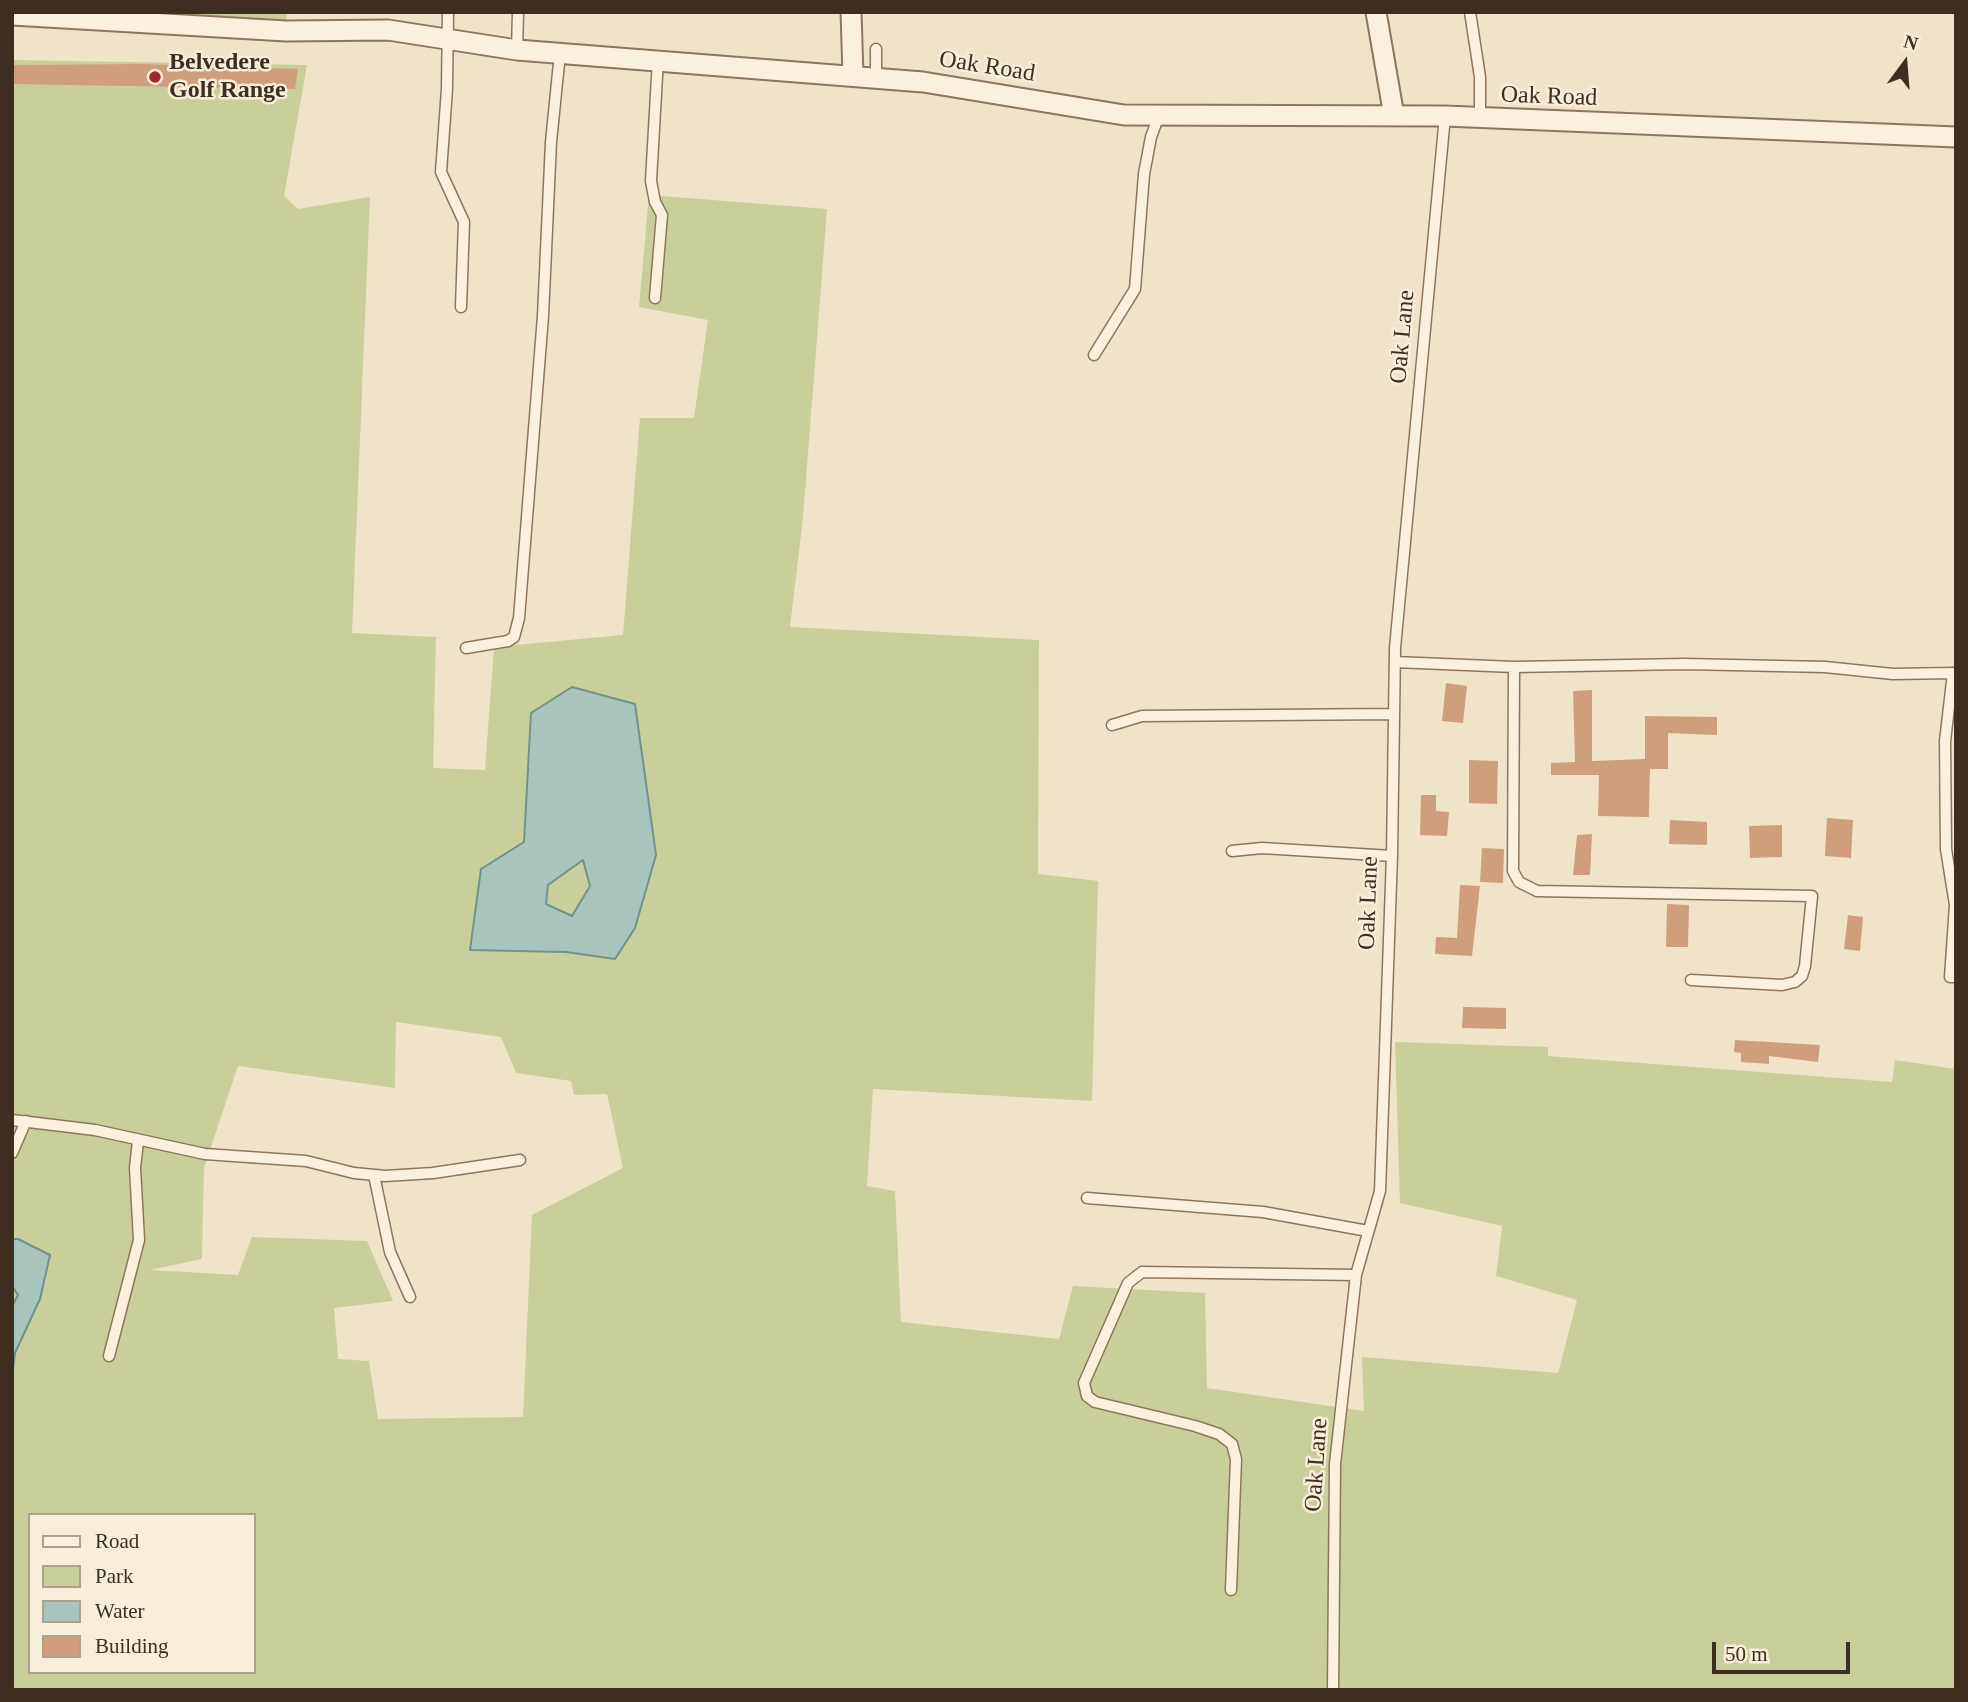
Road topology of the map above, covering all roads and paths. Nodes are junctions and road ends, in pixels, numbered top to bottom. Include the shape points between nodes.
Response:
1 (449, 12) edge
2 (518, 12) edge
3 (851, 12) edge
4 (1377, 12) edge
5 (1470, 12) edge
6 (12, 15) edge
7 (162, 18) edge
8 (449, 41) junction
9 (876, 49) dead end
10 (517, 50) junction
11 (560, 53) junction
12 (658, 59) junction
13 (853, 75) junction
14 (876, 77) junction
15 (1159, 115) junction
16 (1394, 116) junction
17 (1445, 116) junction
18 (1480, 118) junction
19 (1956, 137) edge
20 (655, 298) dead end
21 (461, 307) dead end
22 (1094, 355) dead end
23 (466, 648) dead end
24 (1395, 662) junction
25 (1514, 667) junction
26 (1394, 714) junction
27 (1112, 725) dead end
28 (1232, 852) dead end
29 (1392, 856) junction
30 (1956, 977) edge
31 (1691, 980) dead end
32 (12, 1120) edge
33 (26, 1121) junction
34 (138, 1141) junction
35 (12, 1153) edge
36 (520, 1160) dead end
37 (374, 1175) junction
38 (1087, 1198) dead end
39 (1368, 1231) junction
40 (1356, 1275) junction
41 (410, 1297) dead end
42 (110, 1356) dead end
43 (1231, 1590) dead end
44 (1333, 1690) edge

1 - 8 lane
2 - 10 lane
3 - 13 street
4 - 16 street
5 - 18 lane via 1480,77
6 - 7 street, Oak Road
7 - 8 street, Oak Road via 286,31 388,30
8 - 10 street, Oak Road
8 - 21 lane via 441,172 464,222
9 - 14 lane
10 - 11 street, Oak Road
11 - 12 street, Oak Road
11 - 23 lane via 519,618 514,637 508,641
12 - 13 street, Oak Road
12 - 20 lane via 651,181 662,215
13 - 14 street, Oak Road
14 - 15 street, Oak Road via 1124,115
15 - 16 street, Oak Road
15 - 22 lane via 1144,174 1135,289
16 - 17 street, Oak Road
17 - 18 street, Oak Road
17 - 24 lane, Oak Lane
18 - 19 street, Oak Road
24 - 25 lane
24 - 26 lane, Oak Lane
25 - 30 lane via 1699,664 1953,673 1945,741 1946,849 1955,905 1950,976
25 - 31 lane via 1513,871 1519,883 1537,891 1812,896 1805,966 1795,982
26 - 27 lane via 1142,716
26 - 29 lane, Oak Lane
28 - 29 lane via 1262,848
29 - 39 lane, Oak Lane via 1380,1192
32 - 33 lane
33 - 34 lane
33 - 35 lane
34 - 37 lane via 205,1154 306,1161
34 - 42 lane via 139,1240
36 - 37 lane via 433,1173
37 - 41 lane via 390,1252
38 - 39 lane via 1263,1212
39 - 40 lane, Oak Lane
40 - 43 lane via 1142,1272 1128,1283 1084,1383 1087,1396 1095,1402 1195,1426 1232,1444 1236,1459
40 - 44 lane, Oak Lane via 1335,1464

